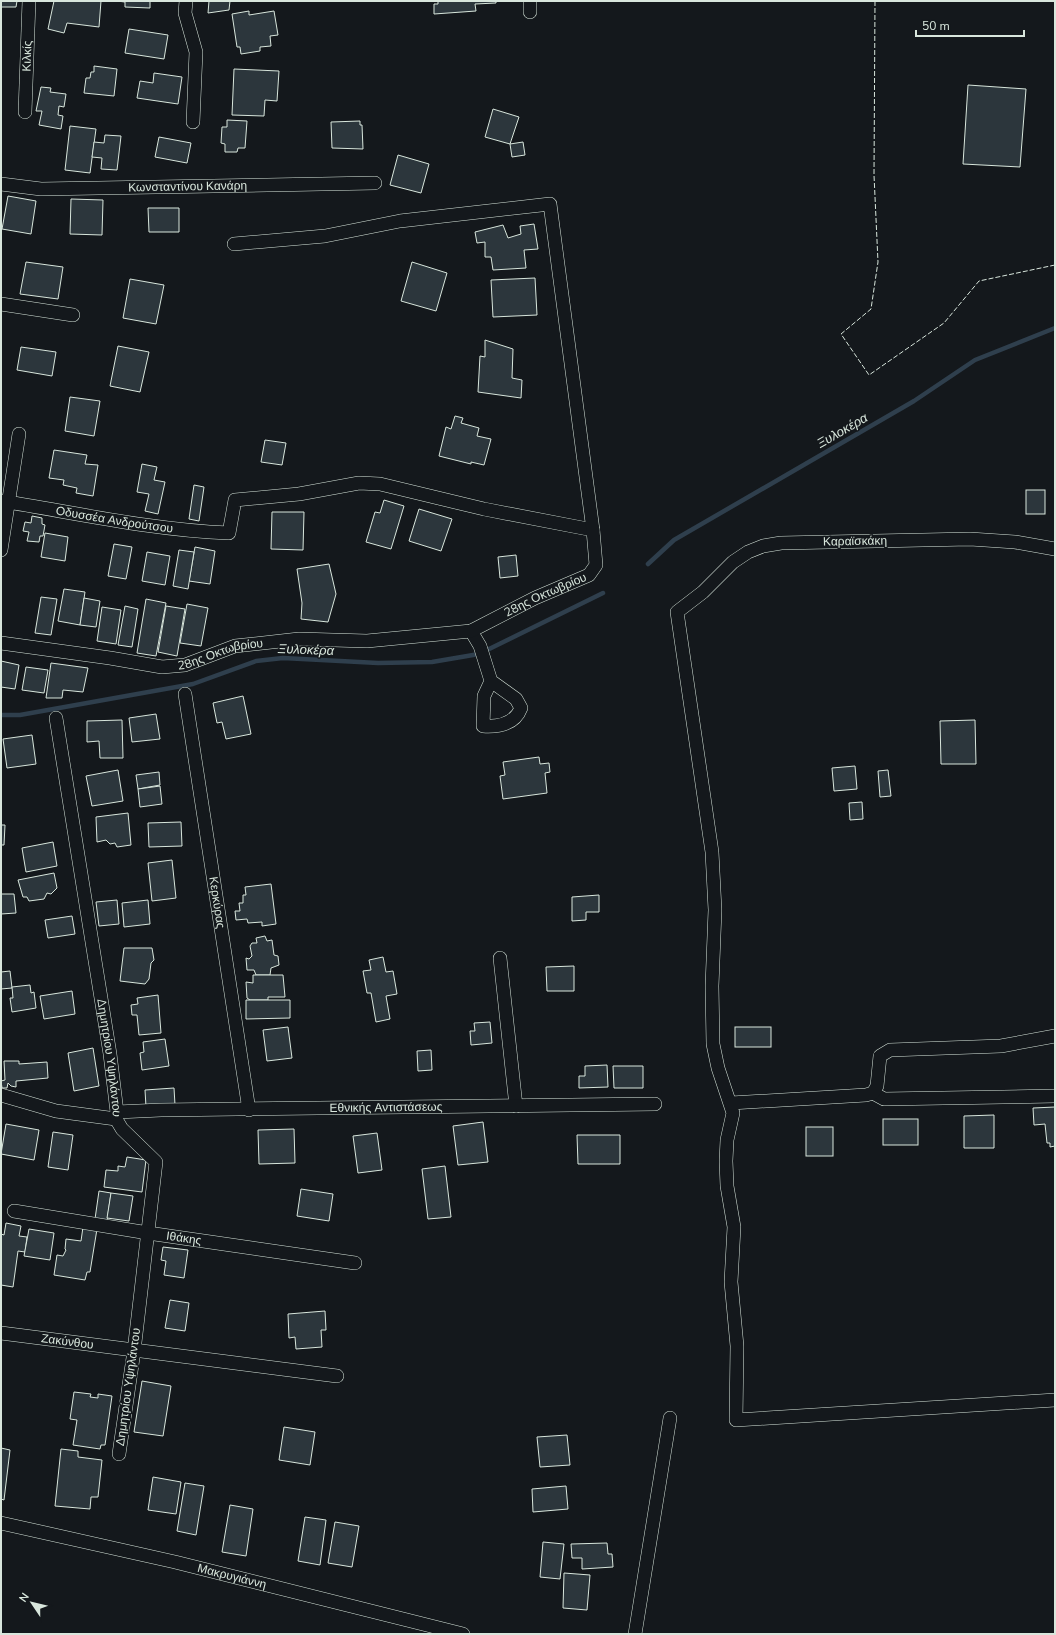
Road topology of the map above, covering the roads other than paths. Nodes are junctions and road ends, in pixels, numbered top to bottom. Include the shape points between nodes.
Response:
1 (29, 1) edge
2 (186, 1) edge
3 (25, 112) dead end
4 (193, 122) dead end
5 (376, 183) dead end
6 (1, 184) edge
7 (234, 244) dead end
8 (1, 304) edge
9 (73, 314) dead end
10 (19, 434) dead end
11 (4, 502) edge
12 (593, 530) junction
13 (1055, 549) edge
14 (1, 550) edge
15 (471, 631) junction
16 (1, 643) edge
17 (491, 681) dead end
18 (185, 694) dead end
19 (56, 718) dead end
20 (500, 958) dead end
21 (1055, 1036) edge
22 (873, 1093) junction
23 (1, 1095) edge
24 (1055, 1096) edge
25 (731, 1103) junction
26 (655, 1104) dead end
27 (516, 1106) junction
28 (249, 1110) junction
29 (117, 1116) junction
30 (14, 1211) dead end
31 (148, 1233) junction
32 (355, 1262) dead end
33 (1, 1333) edge
34 (134, 1351) junction
35 (337, 1376) dead end
36 (1055, 1400) edge
37 (670, 1418) dead end
38 (118, 1454) dead end
39 (1, 1523) edge
40 (463, 1634) edge
41 (635, 1634) edge

1 - 3 street, Κιλκίς
2 - 4 street via 185,14 196,52
5 - 6 street, Κωνσταντίνου Κανάρη via 41,189
7 - 12 street via 325,236 400,221 550,204
8 - 9 street
10 - 11 street
11 - 12 street, Οδυσσέα Ανδρούτσου via 163,527 229,533 236,500 299,494 359,483 380,484 484,509
11 - 14 street
12 - 15 street, 28ης Οκτωβρίου via 596,559 593,570 585,578 535,598
13 - 25 street, Καραϊσκάκη via 1015,542 970,539 781,543 748,552 733,562 703,592 677,612 712,852 715,910 713,1044 718,1068
15 - 16 street, 28ης Οκτωβρίου via 367,641 299,638 235,646 185,665 162,668
15 - 17 street via 480,646
18 - 28 street, Κερκύρας
19 - 29 street, Δημητρίου Υψηλάντου via 110,1054
20 - 27 street
21 - 22 street via 1001,1046 890,1050 880,1056 877,1086
22 - 24 street via 884,1099
22 - 25 street
23 - 29 street, Εθνικής Αντιστάσεως via 56,1110
25 - 36 street via 726,1162 734,1227 731,1282 737,1346 736,1420
26 - 27 street, Εθνικής Αντιστάσεως
27 - 28 street, Εθνικής Αντιστάσεως
28 - 29 street, Εθνικής Αντιστάσεως via 161,1110
29 - 31 street, Δημητρίου Υψηλάντου via 122,1129 156,1162
30 - 31 street, Ιθάκης
31 - 32 street, Ιθάκης
31 - 34 street, Δημητρίου Υψηλάντου
33 - 34 street, Ζακύνθου
34 - 35 street, Ζακύνθου
34 - 38 street, Δημητρίου Υψηλάντου
37 - 41 street
39 - 40 street, Μακρυγιάννη via 174,1562

